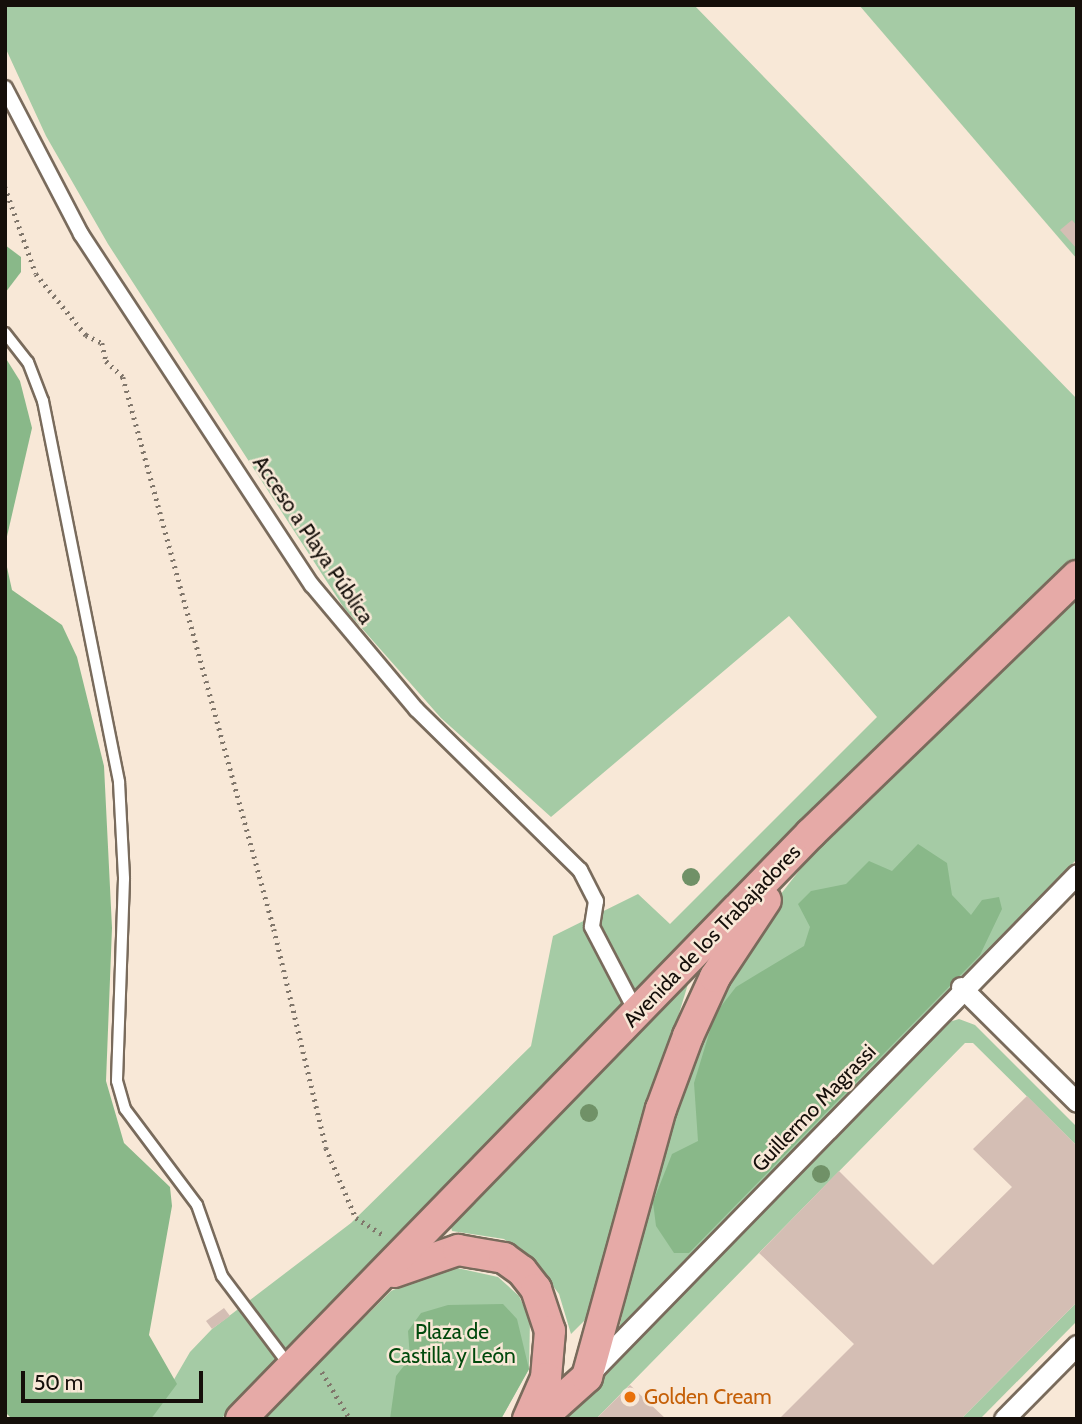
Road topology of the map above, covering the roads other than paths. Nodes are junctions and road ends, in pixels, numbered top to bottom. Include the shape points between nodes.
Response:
1 (5, 88) edge
2 (5, 333) edge
3 (1077, 576) edge
4 (811, 833) junction
5 (1077, 874) edge
6 (961, 987) junction
7 (638, 1014) junction
8 (1077, 1102) edge
9 (375, 1282) junction
10 (1077, 1345) edge
11 (300, 1359) junction
12 (587, 1377) junction
13 (241, 1419) edge
14 (528, 1419) edge
15 (540, 1419) edge
16 (1004, 1419) edge

1 - 7 street, Acceso a Playa Pública via 81,234 313,585 416,709 580,870 596,901 592,927
2 - 11 lane via 28,362 43,401 119,782 124,879 117,1081 125,1109 197,1205 222,1276 245,1313
3 - 4 main road
4 - 7 main road, Avenida de los Trabajadores
4 - 12 main road, Avenida de los Trabajadores via 715,977 688,1036 661,1109
5 - 6 street, Guillermo Magrassi
6 - 8 street
6 - 12 street, Guillermo Magrassi
7 - 9 main road, Avenida de los Trabajadores
9 - 11 main road, Avenida de los Trabajadores
9 - 14 main road via 415,1261 458,1250 504,1258 522,1271 536,1289 550,1331 547,1378
10 - 16 street
11 - 13 main road, Avenida de los Trabajadores
12 - 15 main road

